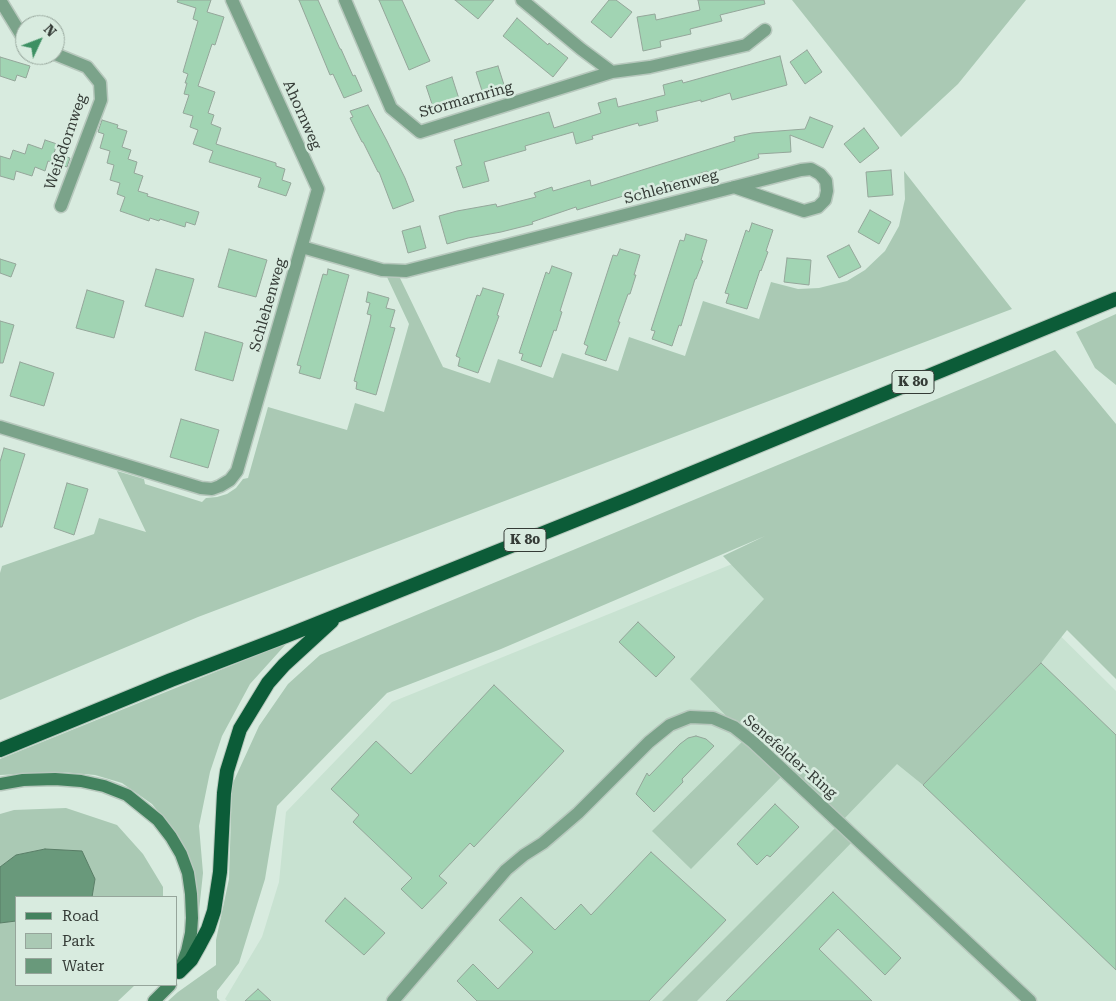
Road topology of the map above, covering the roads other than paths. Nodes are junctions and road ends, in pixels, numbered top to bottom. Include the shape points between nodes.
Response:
1 (0, 0) edge
2 (232, 0) edge
3 (345, 0) edge
4 (522, 0) edge
5 (15, 25) edge
6 (765, 30) dead end
7 (65, 58) edge
8 (612, 72) junction
9 (734, 187) junction
10 (61, 206) dead end
11 (302, 247) junction
12 (1116, 299) edge
13 (0, 427) edge
14 (340, 614) junction
15 (0, 750) edge
16 (0, 784) edge
17 (178, 974) edge
18 (169, 986) edge
19 (154, 1001) edge
20 (393, 1001) edge
21 (1030, 1001) edge

1 - 5 street
2 - 11 street, Ahornweg via 318,189
3 - 8 street, Stormarnring via 391,108 420,132
4 - 8 street
6 - 8 street, Stormarnring via 746,46
7 - 10 street, Weißdornweg via 87,67 100,83 101,100
9 - 9 street, Schlehenweg via 806,169 823,177 828,191 822,204 814,210 804,211
9 - 11 street, Schlehenweg via 412,270 382,270
11 - 13 street, Schlehenweg via 240,464 223,485 197,487
12 - 14 highway, K 80
14 - 15 highway, K 80
14 - 17 highway via 284,664 258,697 240,729 225,785 220,872 214,911 191,960
16 - 17 main road via 56,779 104,786 126,795 158,820 181,854 191,894 190,933
18 - 19 main road
20 - 21 street, Senefelder-Ring via 506,870 578,813 649,742 670,725 690,717 713,718 734,727 753,742

